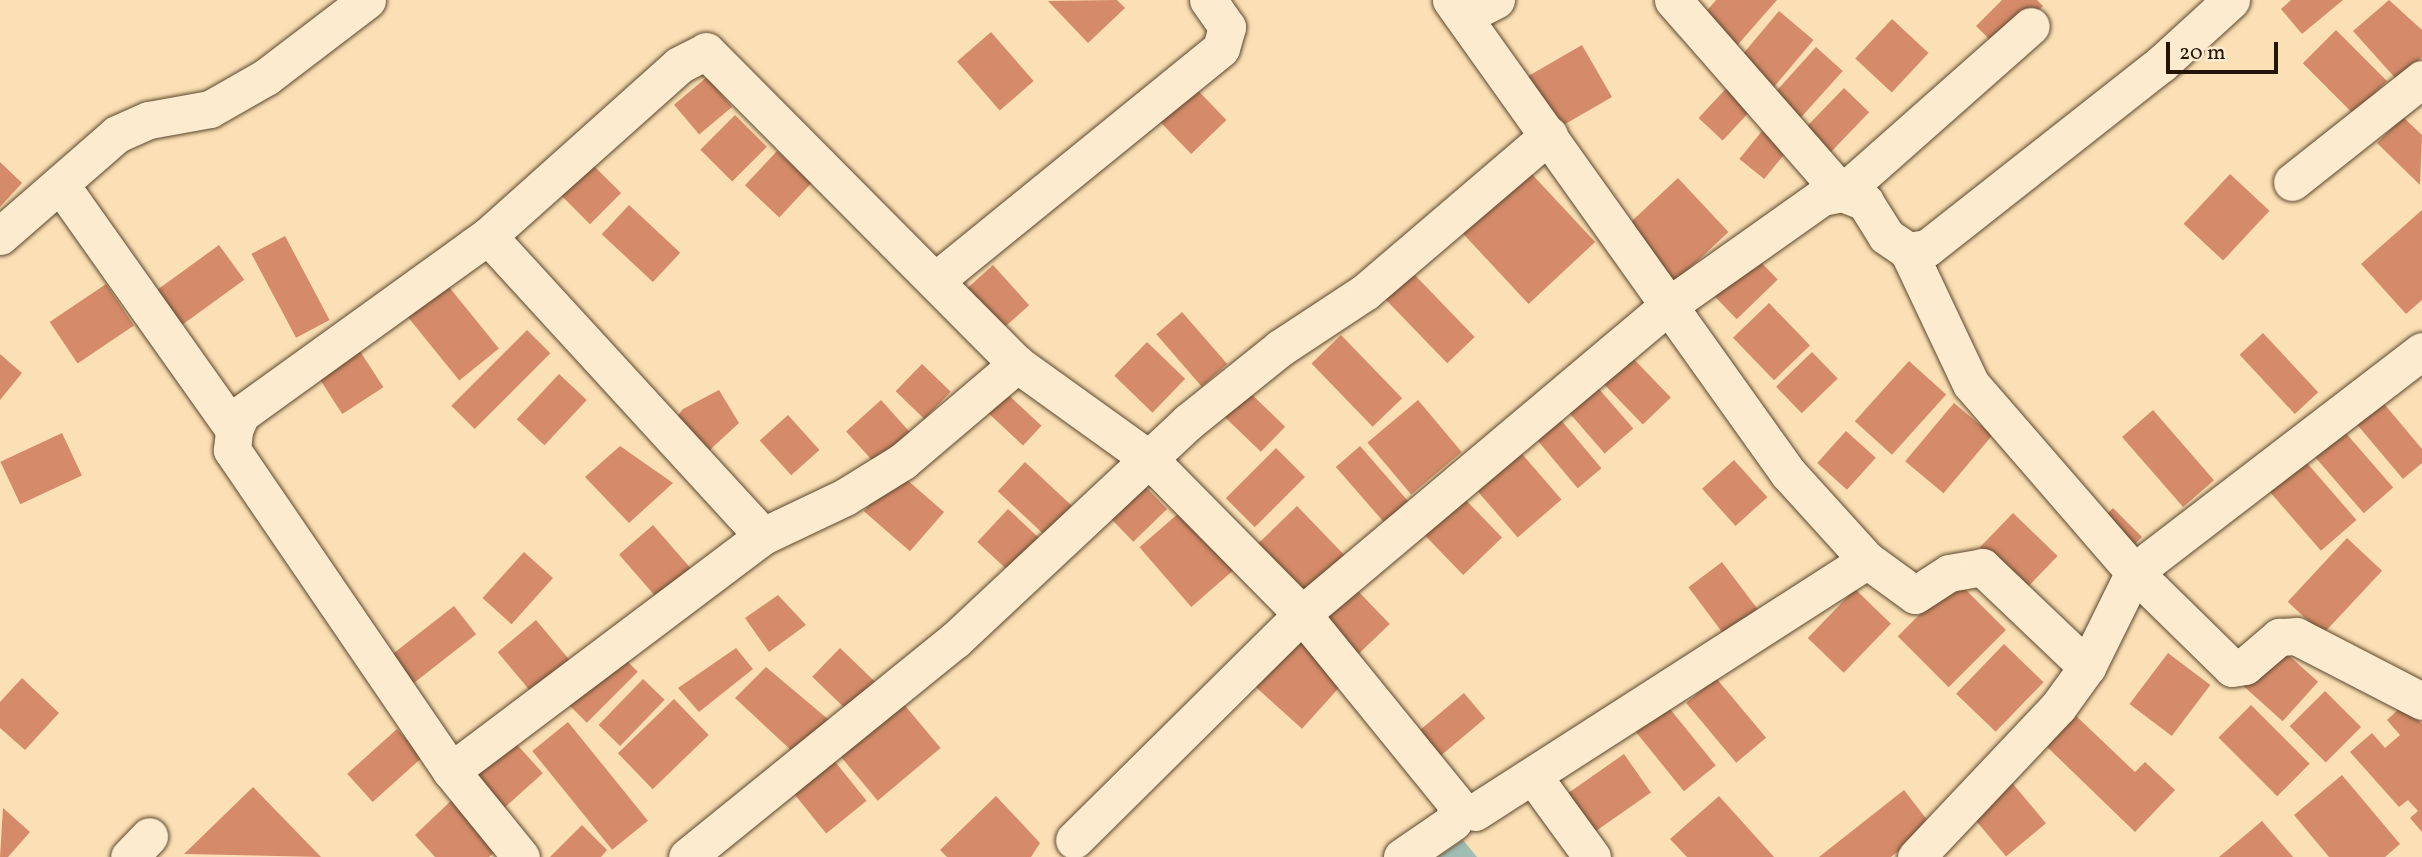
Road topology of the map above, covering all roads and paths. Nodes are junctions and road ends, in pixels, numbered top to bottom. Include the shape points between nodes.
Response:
1 (367, 0) edge
2 (1208, 0) edge
3 (1673, 0) edge
4 (2231, 0) edge
5 (1470, 5) edge
6 (2031, 26) dead end
7 (2422, 79) edge
8 (1549, 135) junction
9 (2291, 182) dead end
10 (60, 184) junction
11 (1842, 193) junction
12 (0, 236) edge
13 (488, 236) junction
14 (1908, 251) junction
15 (936, 280) junction
16 (1665, 307) junction
17 (2422, 351) edge
18 (1017, 364) junction
19 (234, 430) junction
20 (1148, 458) junction
21 (763, 536) junction
22 (1867, 560) junction
23 (2134, 572) junction
24 (1302, 614) junction
25 (2087, 667) junction
26 (2422, 701) edge
27 (451, 771) junction
28 (1533, 776) junction
29 (1475, 812) dead end
30 (1074, 840) dead end
31 (521, 857) edge
32 (688, 857) edge
33 (1402, 857) edge
34 (1592, 857) edge
35 (1916, 857) edge

1 - 10 street via 266,77 210,109 149,120 117,134
2 - 15 street via 1227,27 1221,48
3 - 11 street
4 - 14 street via 1955,233
5 - 8 street
6 - 11 street
7 - 9 street
8 - 16 street
8 - 20 street via 1452,223 1365,292 1280,348
10 - 12 street
10 - 19 street
11 - 14 street via 1864,202 1886,236
11 - 16 street via 1822,197
13 - 15 street via 678,65 706,51
13 - 19 street via 241,414
13 - 21 street
14 - 23 street via 1971,384
15 - 18 street
16 - 22 street via 1788,473
16 - 24 street
17 - 23 street
18 - 20 street
18 - 21 street via 903,461 845,497
19 - 27 street via 232,450
20 - 24 street
20 - 32 street via 955,640
21 - 27 street
22 - 25 street via 1915,595 1949,573 1982,567
22 - 28 street
23 - 25 street
23 - 26 street via 2232,668 2245,666 2279,637 2296,636
24 - 30 street
24 - 33 street via 1457,805 1454,822
25 - 35 street via 2019,752
27 - 31 street
28 - 29 street
28 - 34 street

